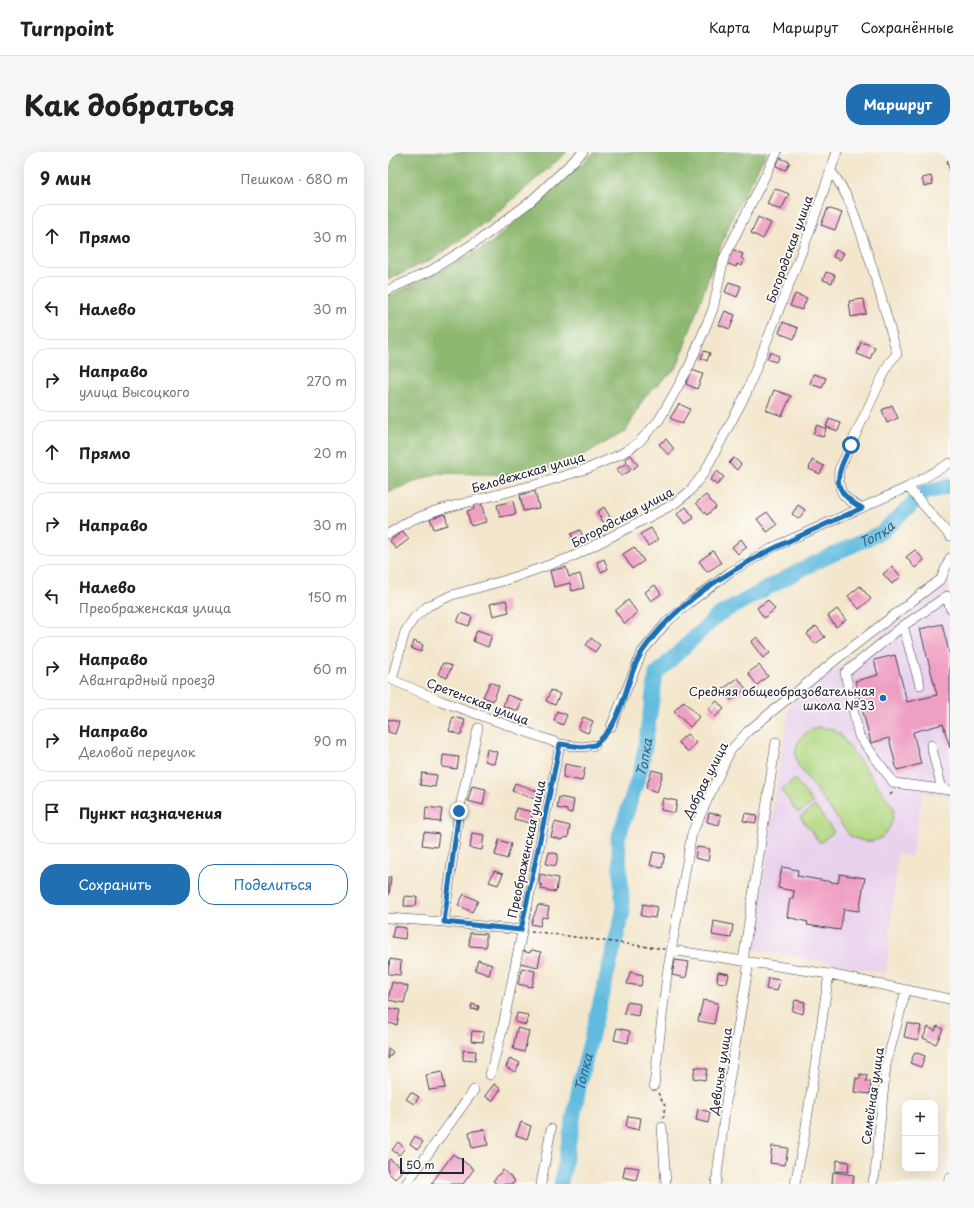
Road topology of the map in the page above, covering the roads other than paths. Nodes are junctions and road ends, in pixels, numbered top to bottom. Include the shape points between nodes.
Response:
1 (583, 152) edge
2 (777, 152) edge
3 (837, 152) edge
4 (830, 170) junction
5 (388, 290) edge
6 (950, 463) edge
7 (908, 487) junction
8 (862, 508) junction
9 (388, 534) edge
10 (950, 536) edge
11 (950, 558) edge
12 (950, 608) edge
13 (903, 626) junction
14 (390, 678) edge
15 (920, 685) dead end
16 (611, 727) road end
17 (478, 728) dead end
18 (776, 742) dead end
19 (560, 744) junction
20 (595, 745) road end
21 (931, 745) dead end
22 (946, 790) edge
23 (388, 918) edge
24 (444, 922) junction
25 (521, 930) junction
26 (671, 950) junction
27 (746, 962) junction
28 (829, 974) junction
29 (906, 990) junction
30 (950, 998) edge
31 (490, 1075) dead end
32 (654, 1086) road end
33 (474, 1090) dead end
34 (662, 1127) road end
35 (551, 1129) dead end
36 (950, 1178) edge
37 (406, 1184) edge
38 (541, 1184) edge
39 (666, 1184) edge
40 (716, 1184) edge
41 (795, 1184) edge
42 (872, 1184) edge
43 (947, 1184) edge

1 - 5 street via 530,202 482,238 430,271
2 - 9 street, Беловежская улица via 724,258 713,308 688,368 659,420 638,443 621,454 589,468 438,510 409,521
3 - 4 street, Богородская улица
4 - 8 street via 851,204 897,354 889,363 839,470 838,482 842,494
4 - 14 street, Богородская улица via 746,394 704,473 689,492 674,504 572,557 506,580 452,595 428,606 414,618 405,632
6 - 7 street
7 - 8 street
7 - 10 street
8 - 16 street via 776,546 730,572 666,623 642,652
11 - 26 street, Добрая улица via 941,579 748,731 730,751 692,833
12 - 13 street via 947,596
13 - 15 street
13 - 22 street via 845,673 859,736 894,783
14 - 19 street, Сретенская улица via 441,701
17 - 24 street via 459,811
18 - 27 street, Девичья улица
19 - 20 street, Сретенская улица via 582,747
19 - 25 street, Преображенская улица
21 - 22 street
23 - 24 street
24 - 25 street
25 - 31 street, Преображенская улица via 502,1031
26 - 27 street
26 - 32 street, Добрая улица
27 - 28 street
27 - 40 street, Девичья улица
28 - 29 street
28 - 41 street
29 - 30 street
29 - 42 street, Семейная улица via 886,1065
33 - 37 street
34 - 39 street
35 - 38 street
36 - 43 street

